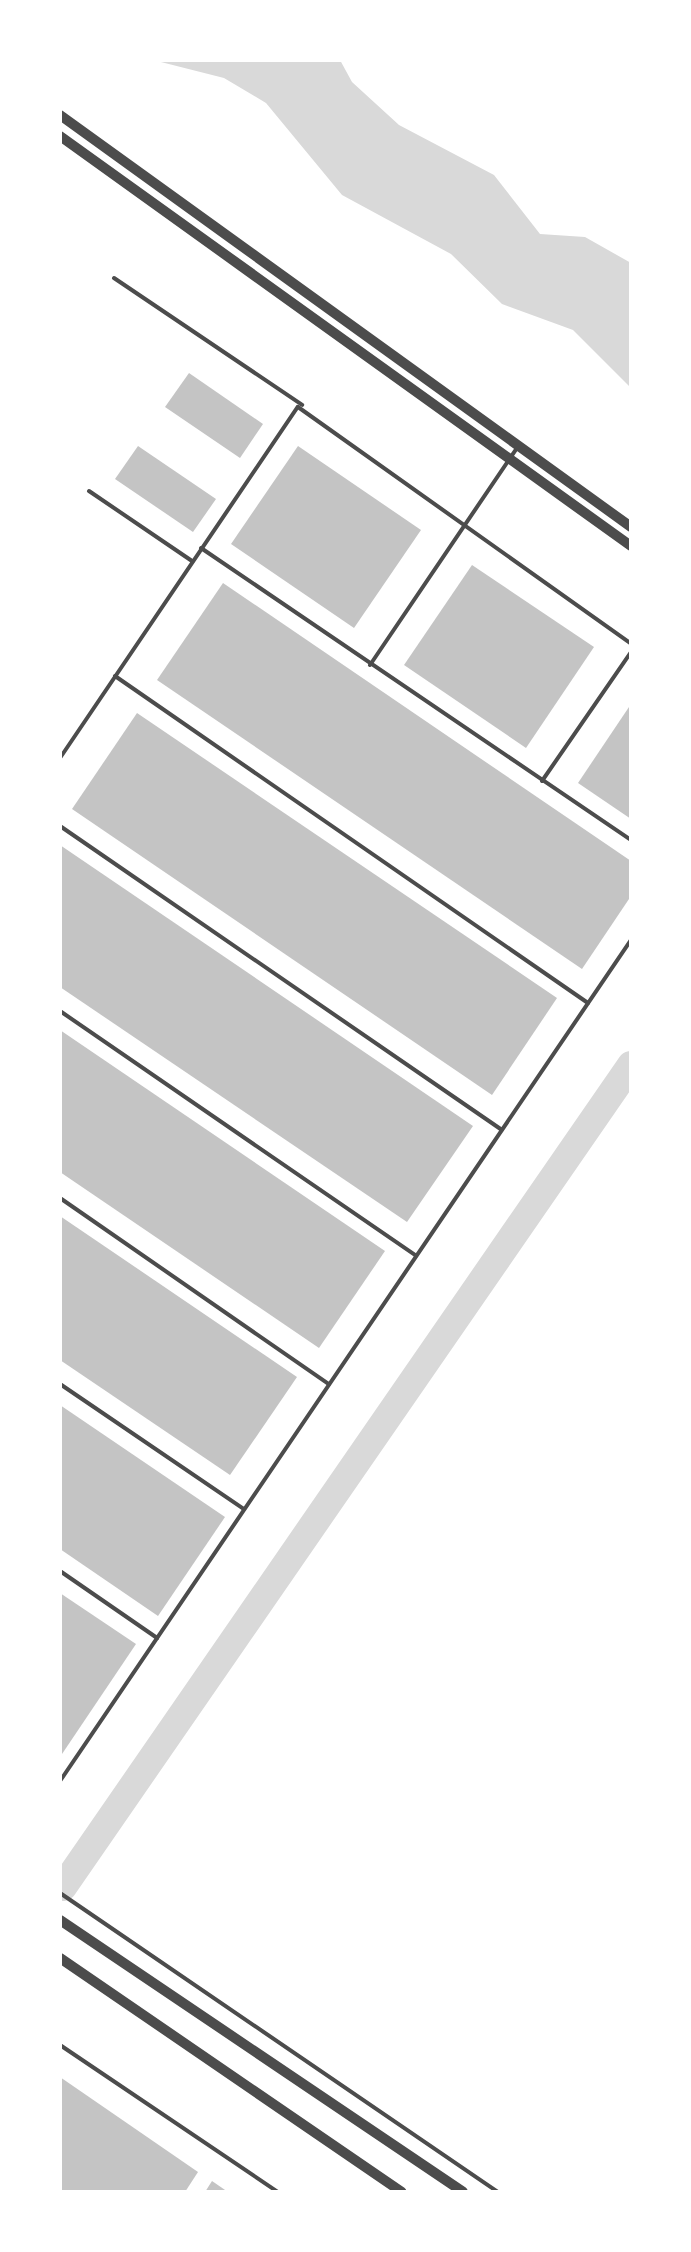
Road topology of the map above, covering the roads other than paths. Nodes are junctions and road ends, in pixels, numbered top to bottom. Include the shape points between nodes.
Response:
1 (60, 115) edge
2 (60, 136) edge
3 (114, 278) dead end
4 (307, 409) junction
5 (518, 446) junction
6 (510, 459) junction
7 (89, 491) dead end
8 (631, 527) edge
9 (463, 528) junction
10 (631, 546) edge
11 (201, 548) junction
12 (192, 561) junction
13 (631, 644) edge
14 (631, 652) edge
15 (370, 665) junction
16 (115, 676) junction
17 (60, 758) edge
18 (542, 781) junction
19 (60, 826) edge
20 (631, 840) edge
21 (631, 940) edge
22 (588, 1003) junction
23 (60, 1011) edge
24 (502, 1130) junction
25 (60, 1198) edge
26 (416, 1256) junction
27 (60, 1384) edge
28 (329, 1384) junction
29 (244, 1509) junction
30 (60, 1571) edge
31 (157, 1638) junction
32 (60, 1781) edge
33 (60, 1893) edge
34 (60, 1920) edge
35 (60, 1958) edge
36 (60, 2045) edge
37 (278, 2192) edge
38 (402, 2192) edge
39 (463, 2192) edge
40 (498, 2192) edge

1 - 5 street
2 - 6 street
3 - 4 lane
4 - 9 lane via 435,498
4 - 11 lane via 292,413
5 - 6 lane
5 - 8 street
6 - 9 lane
6 - 10 street
7 - 12 lane
9 - 13 lane
9 - 15 lane
11 - 12 lane
11 - 15 lane
12 - 16 lane
14 - 18 lane
15 - 18 lane
16 - 17 lane
16 - 22 lane
18 - 20 lane
19 - 24 lane
21 - 22 lane
22 - 24 lane
23 - 26 lane
24 - 26 lane
25 - 28 lane
26 - 28 lane
27 - 29 lane
28 - 29 lane
29 - 31 lane
30 - 31 lane
31 - 32 lane
33 - 40 lane
34 - 39 street
35 - 38 street
36 - 37 lane

